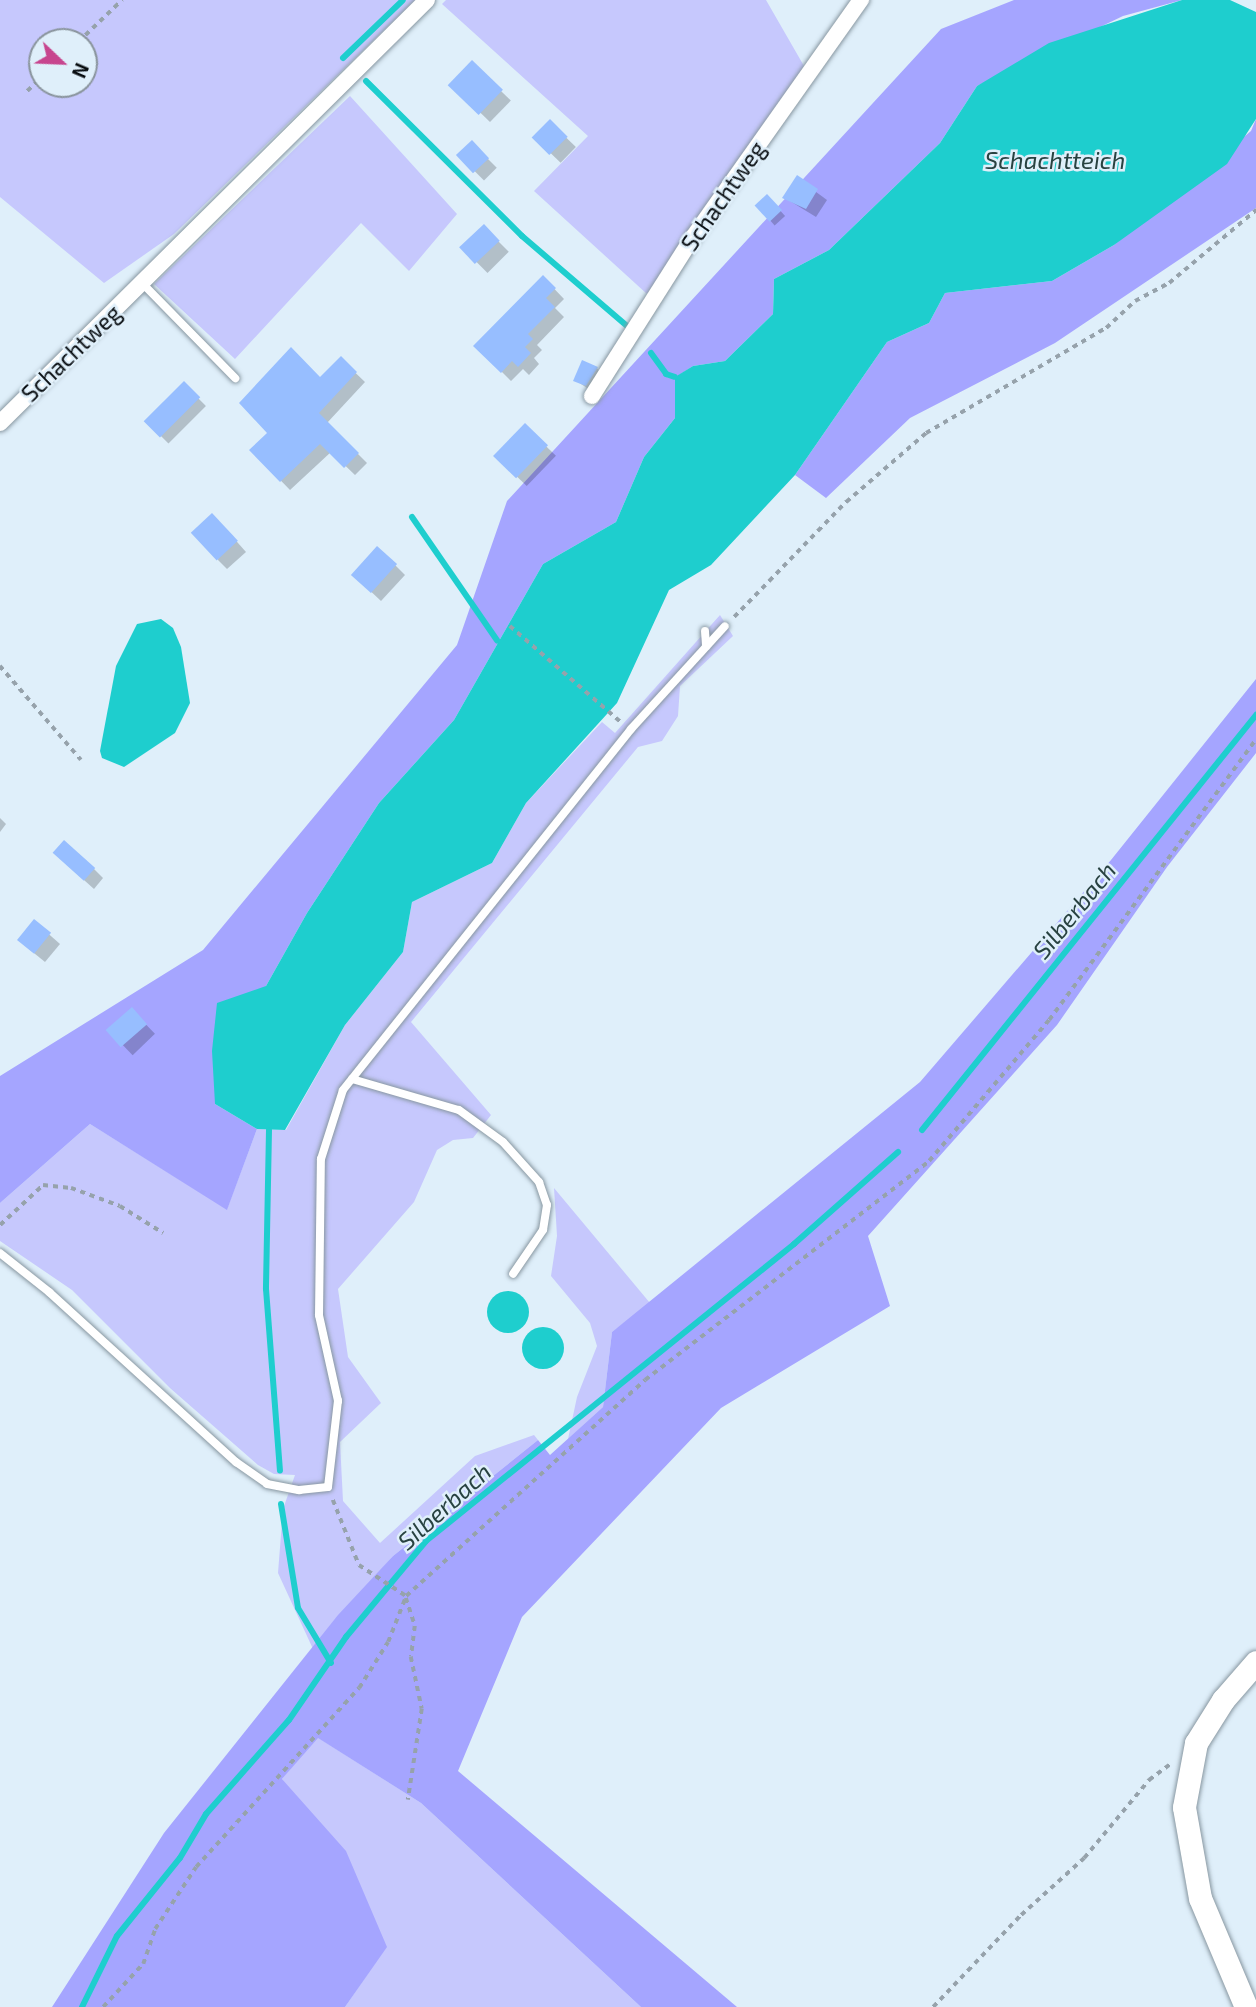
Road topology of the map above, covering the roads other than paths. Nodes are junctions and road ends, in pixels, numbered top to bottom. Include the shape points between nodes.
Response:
1 (427, 0) edge
2 (861, 0) edge
3 (143, 284) junction
4 (235, 378) dead end
5 (592, 396) dead end
6 (0, 423) edge
7 (725, 626) road end
8 (705, 631) dead end
9 (706, 646) junction
10 (352, 1079) junction
11 (0, 1253) edge
12 (513, 1274) dead end
13 (1256, 1662) edge
14 (1246, 2007) edge

1 - 3 street, Schachtweg
2 - 5 street, Schachtweg via 694,237
3 - 4 lane
3 - 6 street, Schachtweg
7 - 9 lane
8 - 9 lane
9 - 10 lane via 631,729
10 - 11 lane via 343,1090 321,1159 318,1315 338,1401 328,1487 299,1490 267,1484 236,1462
10 - 12 lane via 459,1110 503,1142 539,1182 547,1205 544,1230
13 - 14 street via 1206,1726 1189,1765 1184,1807 1192,1868 1218,1946

